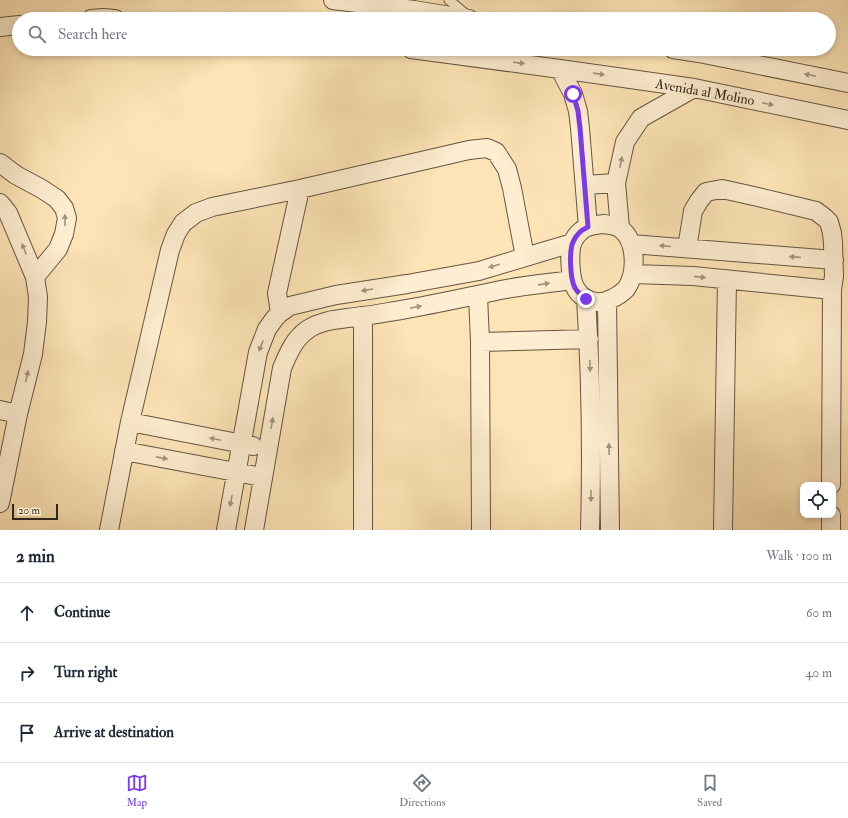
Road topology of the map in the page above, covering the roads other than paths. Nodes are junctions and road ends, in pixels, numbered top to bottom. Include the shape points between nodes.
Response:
1 (333, 0) edge
2 (449, 0) edge
3 (427, 12) edge
4 (463, 12) edge
5 (12, 26) edge
6 (0, 27) edge
7 (466, 56) edge
8 (714, 56) edge
9 (560, 68) junction
10 (848, 83) edge
11 (694, 88) junction
12 (848, 120) edge
13 (0, 163) edge
14 (616, 183) junction
15 (585, 185) junction
16 (300, 189) junction
17 (0, 203) edge
18 (588, 227) junction
19 (620, 228) junction
20 (572, 243) junction
21 (631, 244) junction
22 (686, 248) junction
23 (525, 257) junction
24 (834, 260) junction
25 (633, 274) junction
26 (35, 277) junction
27 (572, 280) junction
28 (727, 280) junction
29 (832, 290) junction
30 (336, 295) junction
31 (478, 295) junction
32 (586, 299) junction
33 (607, 301) junction
34 (280, 313) junction
35 (363, 316) junction
36 (339, 319) junction
37 (589, 339) junction
38 (480, 342) junction
39 (0, 410) edge
40 (18, 414) junction
41 (130, 422) junction
42 (242, 444) junction
43 (268, 449) junction
44 (124, 451) junction
45 (236, 472) junction
46 (262, 477) junction
47 (831, 482) edge
48 (0, 503) edge
49 (831, 518) edge
50 (109, 530) edge
51 (226, 530) edge
52 (254, 530) edge
53 (363, 530) edge
54 (481, 530) edge
55 (590, 530) edge
56 (610, 530) edge
57 (723, 530) edge
58 (831, 530) edge

1 - 3 street
2 - 4 lane
5 - 6 street
7 -> 9 street, Avenida al Molino
10 -> 8 street
9 -> 11 street, Avenida al Molino
9 - 15 street via 578,111
11 -> 12 street, Avenida al Molino
14 -> 11 street via 625,142 641,118
26 -> 13 street via 58,248 64,234 67,218 64,208 57,199
14 - 15 street
14 - 19 street
15 - 18 street
16 - 23 street via 487,148 496,152 507,169
16 - 34 street via 277,293
16 - 41 street via 212,207 196,212 184,223 176,234 170,250
26 -> 17 street via 8,213
18 - 19 street via 604,224
18 - 20 street via 581,231
19 - 21 street
20 - 23 street
20 - 27 street
22 -> 21 street
21 - 25 street
24 -> 22 street
22 - 24 street via 693,211 699,201 706,192 722,189 816,211 829,222
23 -> 30 street via 479,270
24 - 29 street
25 -> 28 street
25 - 33 street via 625,290
40 -> 26 street via 33,354 37,322 38,297
31 -> 27 street
27 - 32 street via 575,288
28 - 29 street
28 - 57 street
29 - 47 street
30 - 34 street via 290,306
30 - 36 street
35 -> 31 street
31 - 38 street
32 - 33 street
32 - 37 street
56 -> 33 street
34 -> 42 street via 268,329 258,352
35 - 36 street
35 - 53 street
43 -> 36 street via 282,368 290,350 307,330 321,323
37 - 38 street
37 -> 55 street
38 - 54 street
39 - 40 street
40 - 48 street
42 -> 41 street
41 - 44 street
42 - 43 street
42 - 45 street
43 - 46 street
44 -> 45 street
44 - 50 street
45 - 46 street
45 -> 51 street
46 - 52 street
49 - 58 street

